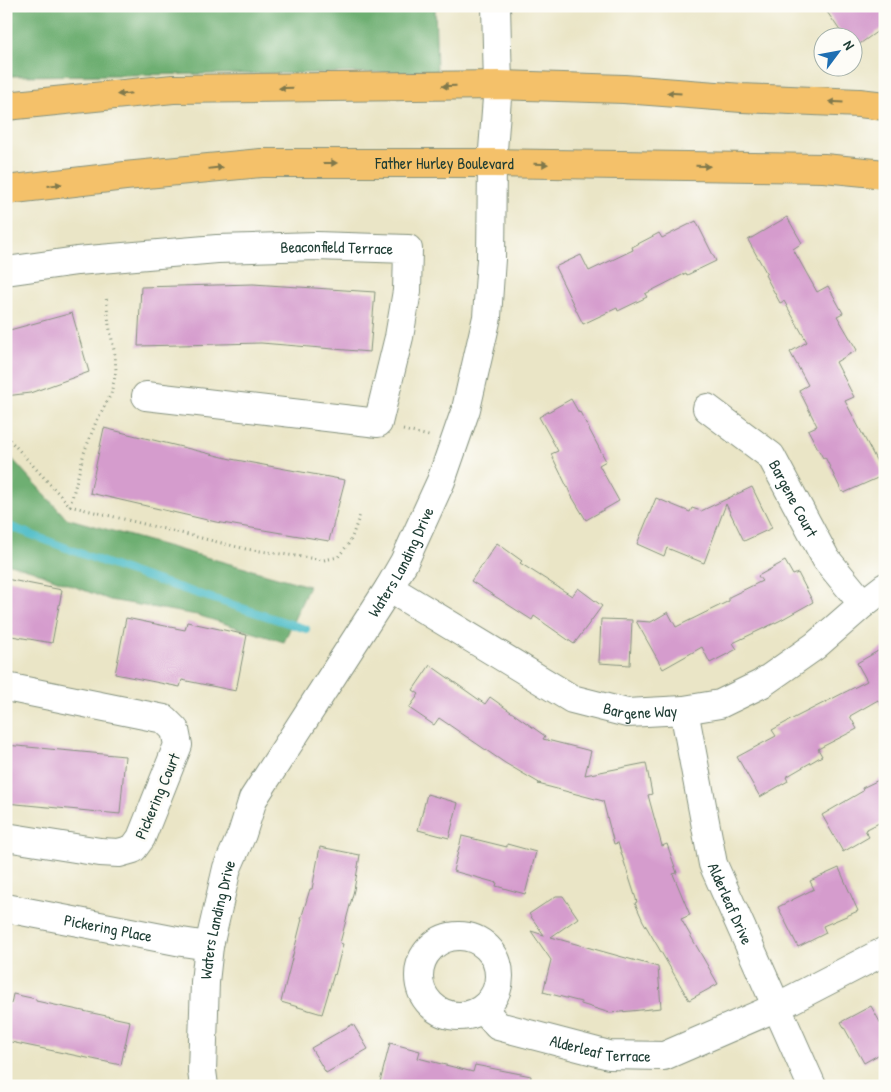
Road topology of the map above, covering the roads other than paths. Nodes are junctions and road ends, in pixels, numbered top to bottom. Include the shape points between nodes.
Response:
1 (496, 6) edge
2 (498, 85) junction
3 (6, 106) edge
4 (885, 106) edge
5 (492, 163) junction
6 (885, 174) edge
7 (6, 190) edge
8 (6, 270) edge
9 (146, 396) dead end
10 (706, 408) dead end
11 (885, 587) edge
12 (389, 588) junction
13 (863, 604) junction
14 (6, 687) edge
15 (684, 710) junction
16 (6, 837) edge
17 (6, 908) edge
18 (209, 946) junction
19 (885, 951) edge
20 (777, 1007) junction
21 (483, 1009) dead end
22 (204, 1086) edge
23 (812, 1086) edge

1 - 2 street, Waters Landing Drive
2 -> 3 main road via 173,89
4 -> 2 main road via 624,89
2 - 5 street, Waters Landing Drive
5 -> 6 main road, Father Hurley Boulevard via 824,168
7 -> 5 main road, Father Hurley Boulevard via 261,163
5 - 12 street, Waters Landing Drive via 492,259 487,317 466,409 441,481
8 - 9 street, Beaconfield Terrace via 217,249 316,246 408,249 407,291 378,424
10 - 13 street, Bargene Court via 771,456 826,559
11 - 13 street, Bargene Way
12 - 15 street, Bargene Way via 572,699 627,712
12 - 18 street, Waters Landing Drive via 253,799 227,868
13 - 15 street, Bargene Way via 815,646 761,684 720,704
14 - 16 street, Pickering Court via 164,719 174,730 178,745 141,838 133,849 120,853 100,852
15 - 20 street, Alderleaf Drive via 713,864
17 - 18 street, Pickering Place
18 - 22 street, Waters Landing Drive via 205,982
19 - 20 street, Alderleaf Terrace
20 - 21 street, Alderleaf Terrace via 664,1056 600,1053 498,1026
20 - 23 street, Alderleaf Drive

